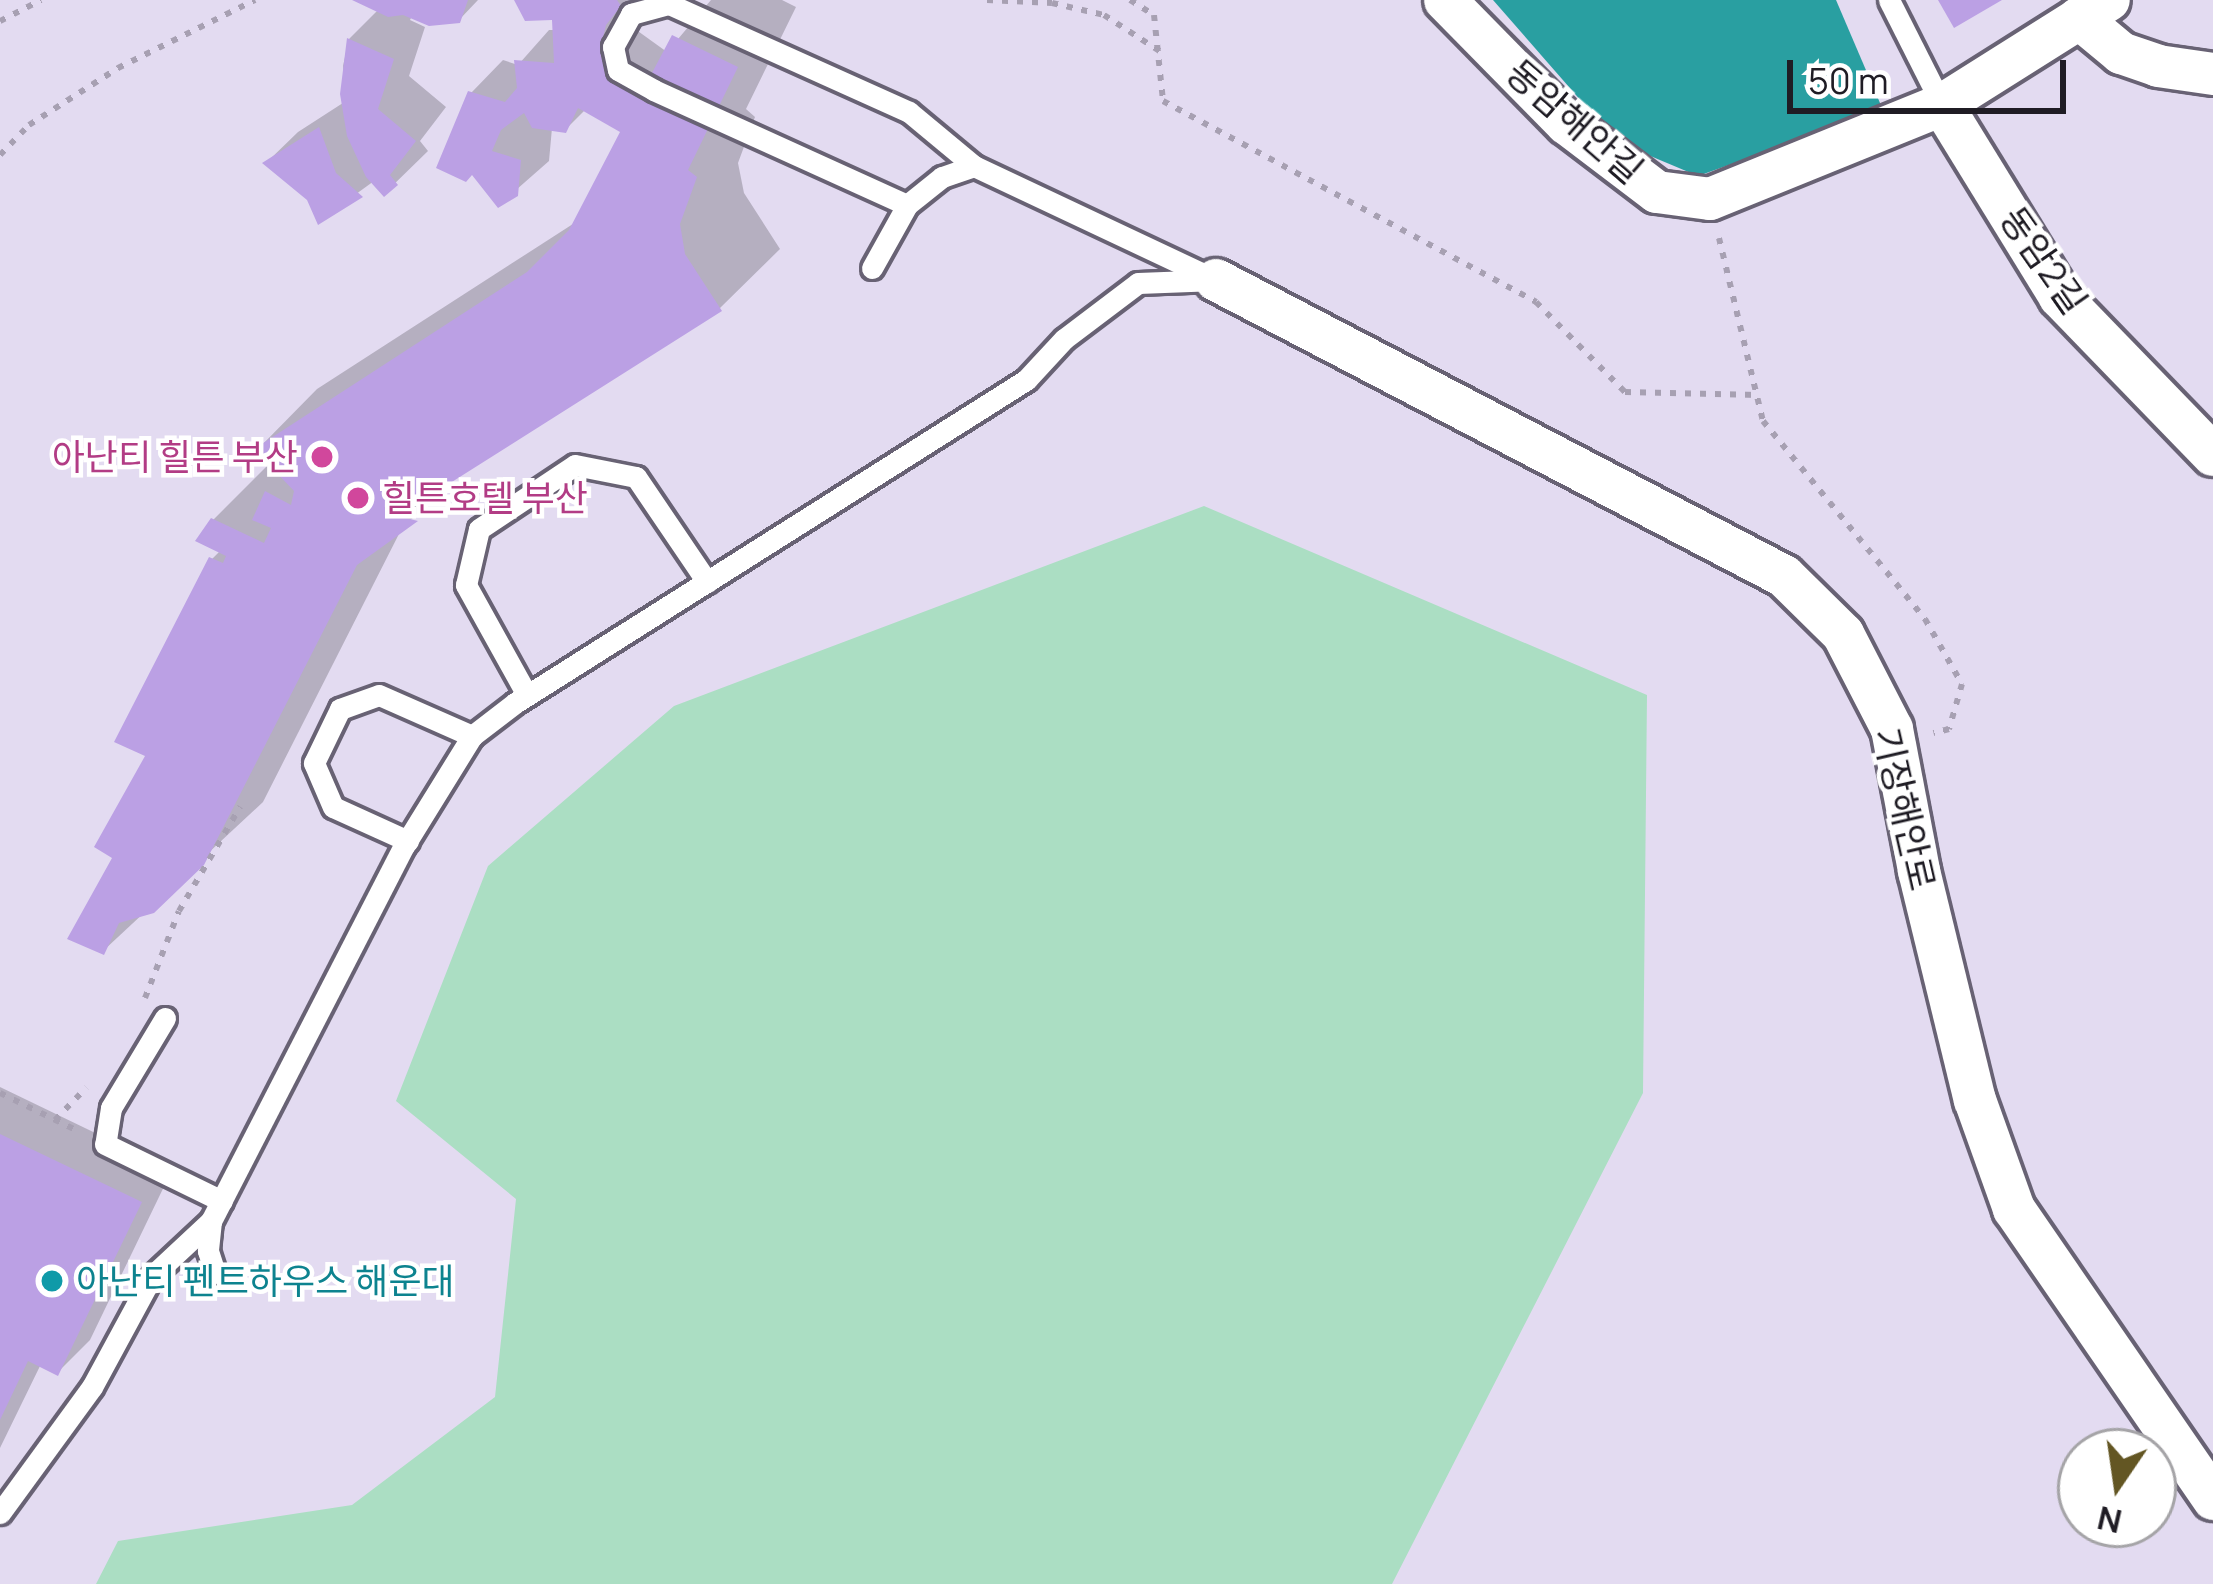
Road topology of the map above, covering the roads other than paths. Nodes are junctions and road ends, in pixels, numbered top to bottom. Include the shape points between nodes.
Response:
1 (1445, 0) edge
2 (1889, 0) edge
3 (2094, 9) edge
4 (2213, 74) edge
5 (1942, 105) junction
6 (974, 166) junction
7 (907, 206) junction
8 (872, 268) dead end
9 (1216, 280) junction
10 (2213, 455) edge
11 (707, 582) junction
12 (527, 695) junction
13 (472, 736) junction
14 (408, 841) junction
15 (165, 1018) dead end
16 (217, 1211) junction
17 (215, 1273) dead end
18 (2213, 1499) edge
19 (0, 1513) edge

1 - 5 street, 동암해안길 via 1584,137 1658,192 1710,199
2 - 5 lane
3 - 4 street via 2121,53
3 - 5 street
5 - 10 street, 동암2길 via 2060,297
6 - 7 lane via 942,178
6 - 7 lane via 909,112 669,4 631,14 613,46 618,70
6 - 9 lane
7 - 8 lane
9 - 11 lane via 1138,283 1064,339 1026,380
9 - 18 street, 기장해안로 via 1784,576 1843,634 1892,729 1975,1100 2014,1208
11 - 12 lane
11 - 12 lane via 637,477 575,465 478,529 466,586
12 - 13 lane
13 - 14 lane
13 - 14 lane via 380,695 340,709 314,763 334,807
14 - 16 lane
15 - 16 lane via 111,1108 105,1144
16 - 17 lane via 208,1252
16 - 19 lane via 152,1276 92,1387

